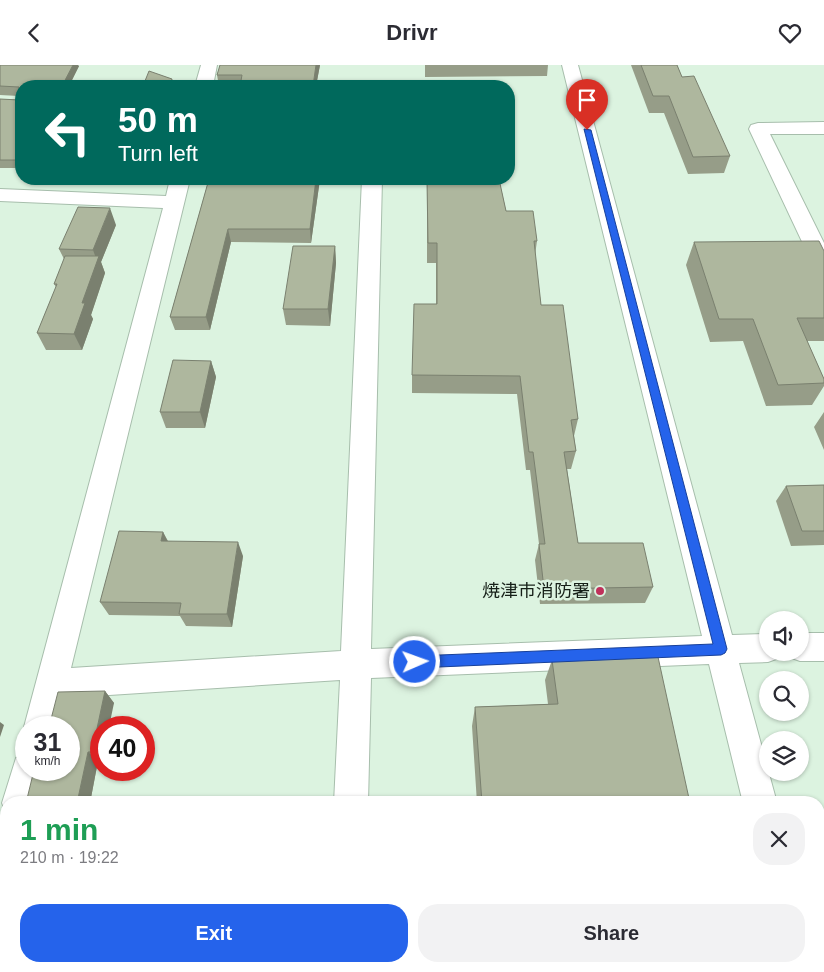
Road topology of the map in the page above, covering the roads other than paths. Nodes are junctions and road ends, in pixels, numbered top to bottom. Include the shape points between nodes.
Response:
1 (209, 65) edge
2 (570, 65) edge
3 (205, 80) edge
4 (824, 129) edge
5 (372, 185) edge
6 (177, 190) edge
7 (0, 195) edge
8 (824, 265) edge
9 (809, 647) edge
10 (824, 647) edge
11 (759, 648) edge
12 (721, 649) junction
13 (357, 664) junction
14 (52, 684) junction
15 (43, 716) edge
16 (25, 781) edge
17 (21, 796) edge
18 (351, 796) edge
19 (758, 796) edge

1 - 3 street
2 - 12 street
4 - 8 street via 758,129
5 - 13 street
6 - 7 street
6 - 14 street
9 - 10 street
11 - 12 street
12 - 13 street
12 - 19 street
13 - 14 street
13 - 18 street
14 - 15 street
16 - 17 street

